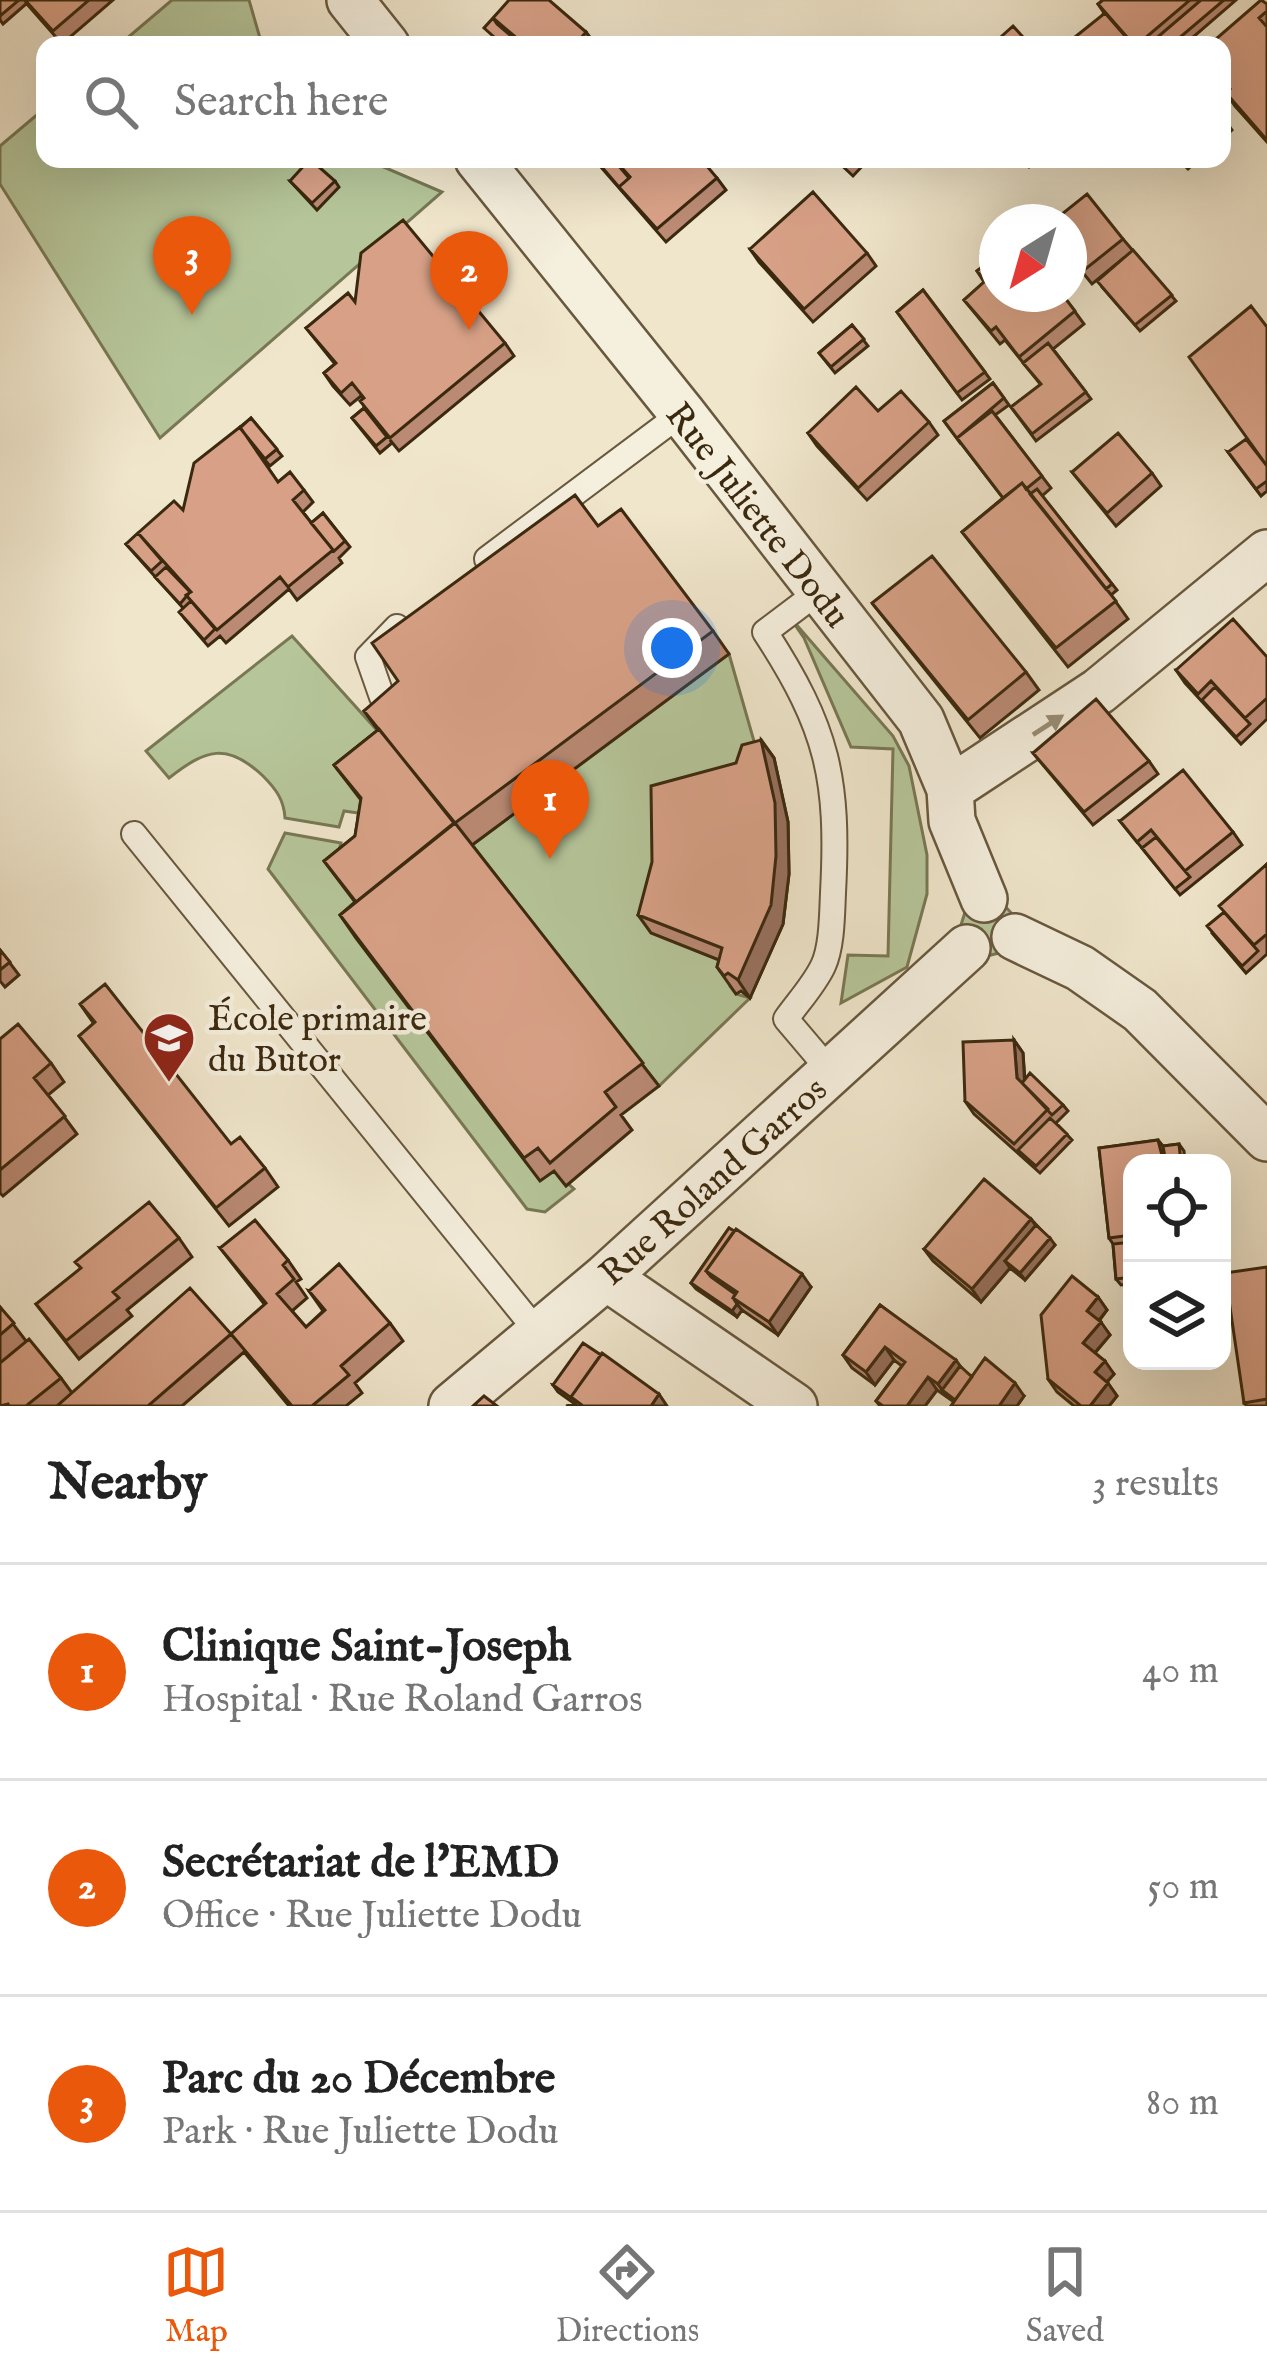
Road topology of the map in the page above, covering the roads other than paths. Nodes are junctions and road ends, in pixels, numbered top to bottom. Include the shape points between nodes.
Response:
1 (350, 0) edge
2 (379, 36) edge
3 (485, 168) edge
4 (682, 413) junction
5 (1267, 553) edge
6 (463, 578) edge
7 (818, 592) junction
8 (426, 605) edge
9 (382, 697) edge
10 (950, 789) junction
11 (134, 834) dead end
12 (984, 899) junction
13 (1016, 937) junction
14 (967, 948) junction
15 (831, 1072) junction
16 (1267, 1138) edge
17 (607, 1277) junction
18 (540, 1335) junction
19 (452, 1406) edge
20 (794, 1406) edge

1 - 2 street
3 - 4 street, Rue Juliette Dodu
4 - 6 lane
4 - 7 street, Rue Juliette Dodu
10 -> 5 street via 1099,691
7 - 10 street, Rue Juliette Dodu via 921,721
7 - 15 lane via 765,632 823,739 833,795 825,964 786,1019
8 - 9 lane via 368,657
10 - 12 street, Rue Juliette Dodu via 952,821
11 - 18 lane
12 - 13 street via 1010,909
12 - 14 street via 959,922
13 - 14 street via 994,956
13 - 16 street via 1140,1010
14 - 15 street, Rue Roland Garros
15 - 17 street, Rue Roland Garros
17 - 18 street, Rue Roland Garros
17 - 20 street
18 - 19 street, Rue Roland Garros

